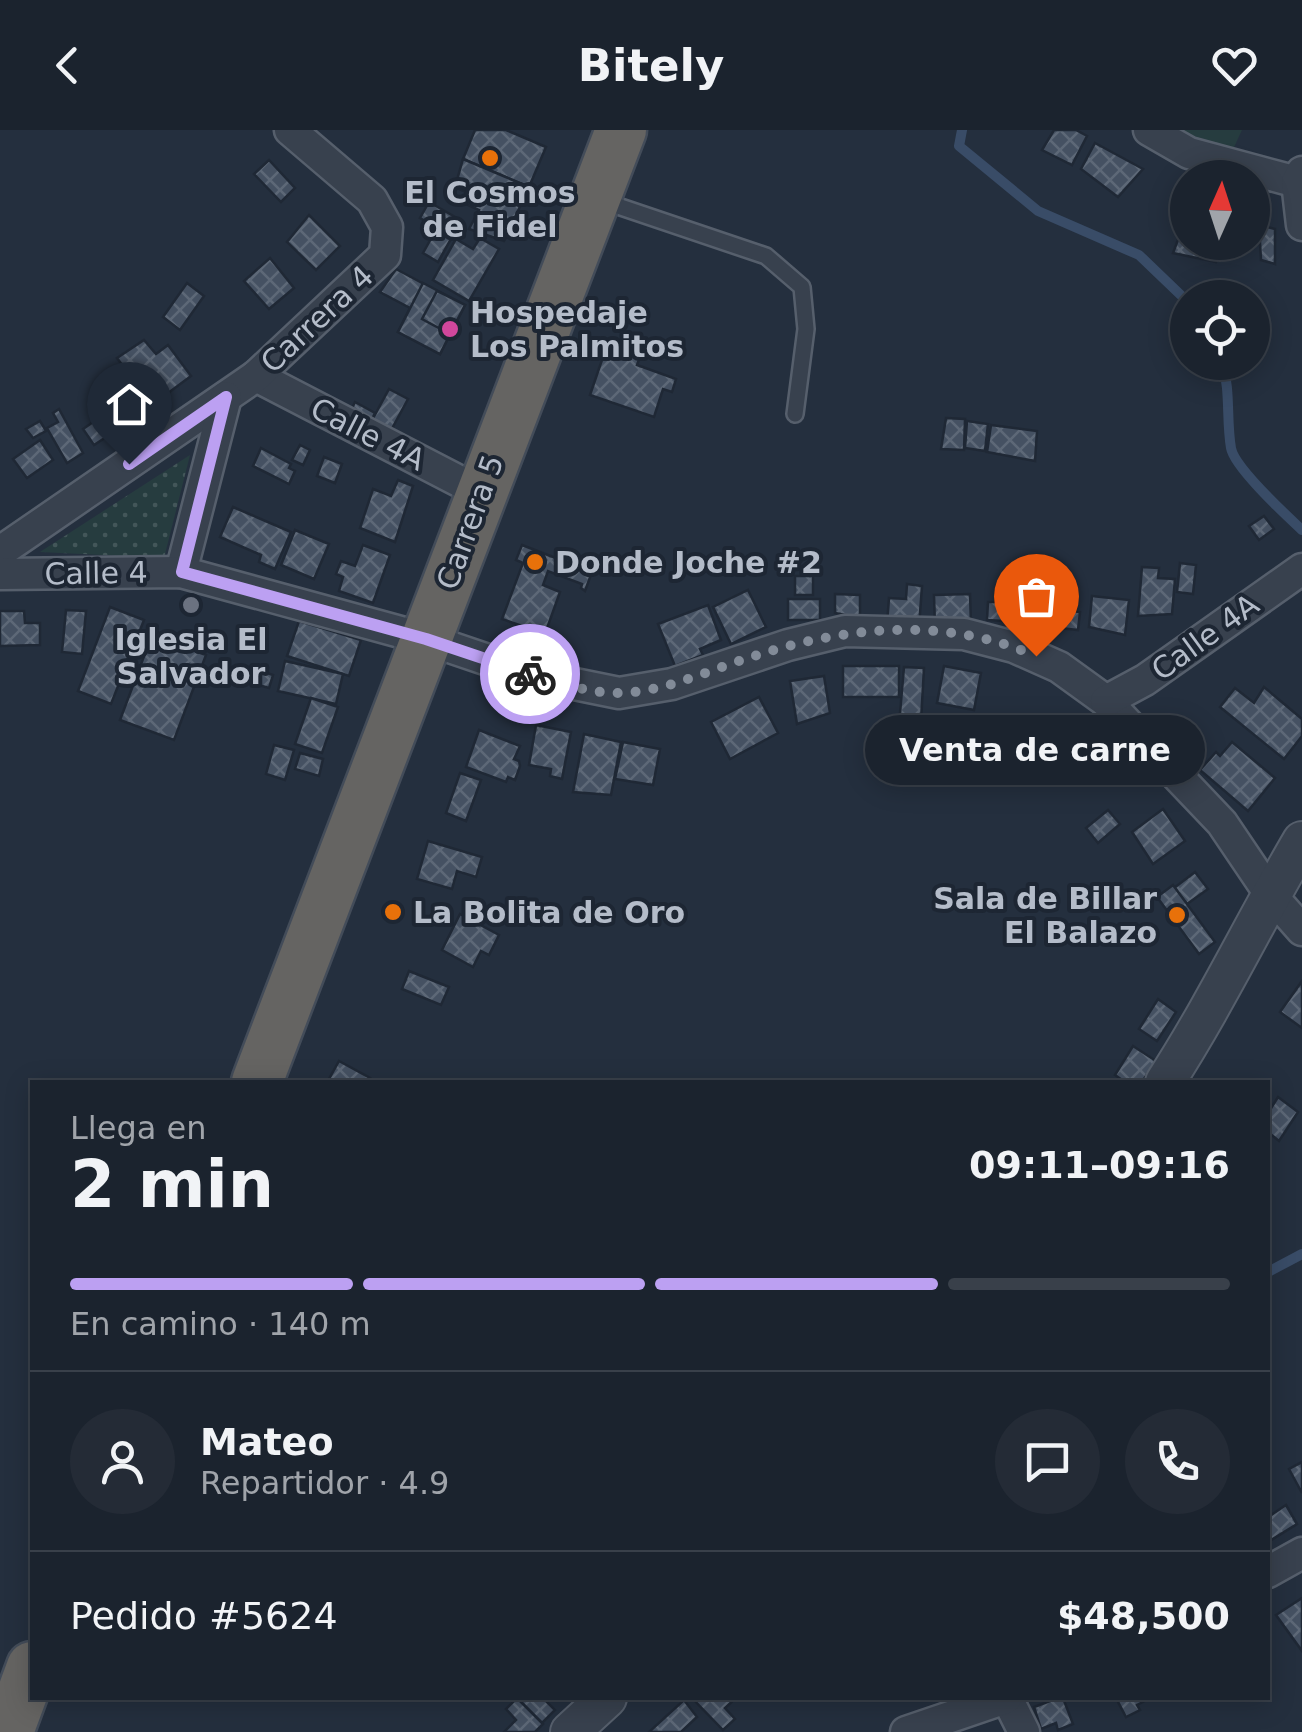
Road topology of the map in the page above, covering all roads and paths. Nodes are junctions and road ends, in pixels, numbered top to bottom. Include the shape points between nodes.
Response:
1 (290, 130) edge
2 (621, 130) edge
3 (1148, 130) edge
4 (1300, 177) edge
5 (594, 198) junction
6 (1302, 225) edge
7 (256, 376) junction
8 (226, 397) junction
9 (795, 414) dead end
10 (480, 492) junction
11 (0, 552) edge
12 (1302, 569) edge
13 (182, 572) junction
14 (0, 574) edge
15 (426, 639) junction
16 (1106, 701) junction
17 (1302, 841) edge
18 (1270, 894) junction
19 (1302, 930) edge
20 (258, 1080) edge
21 (1165, 1080) edge
22 (1302, 1553) edge
23 (1270, 1571) edge
24 (604, 1700) edge
25 (1000, 1700) edge
26 (1007, 1700) edge
27 (573, 1731) edge
28 (906, 1732) edge
29 (1024, 1732) edge

1 - 7 street, Carrera 4 via 372,200 387,227 384,254
2 - 5 highway, Carrera 5
3 - 4 street via 1189,153
4 - 6 street
5 - 9 lane via 766,256 802,287 806,329
5 - 10 highway, Carrera 5
7 - 8 street, Carrera 4
7 - 10 street, Calle 4A
8 - 11 street, Carrera 4
8 - 13 street
10 - 15 highway, Carrera 5
12 - 16 street, Calle 4A
13 - 14 street, Calle 4
13 - 15 street, Calle 4
15 - 16 street, Calle 4 via 534,676 619,693 672,684 845,632 964,634 1014,646 1059,667
15 - 20 highway, Carrera 5
16 - 18 street, Calle 4 via 1222,824
17 - 18 street
18 - 19 street, Calle 4
18 - 21 street via 1206,1019
22 - 23 street
24 - 27 street
25 - 28 street
26 - 29 street

